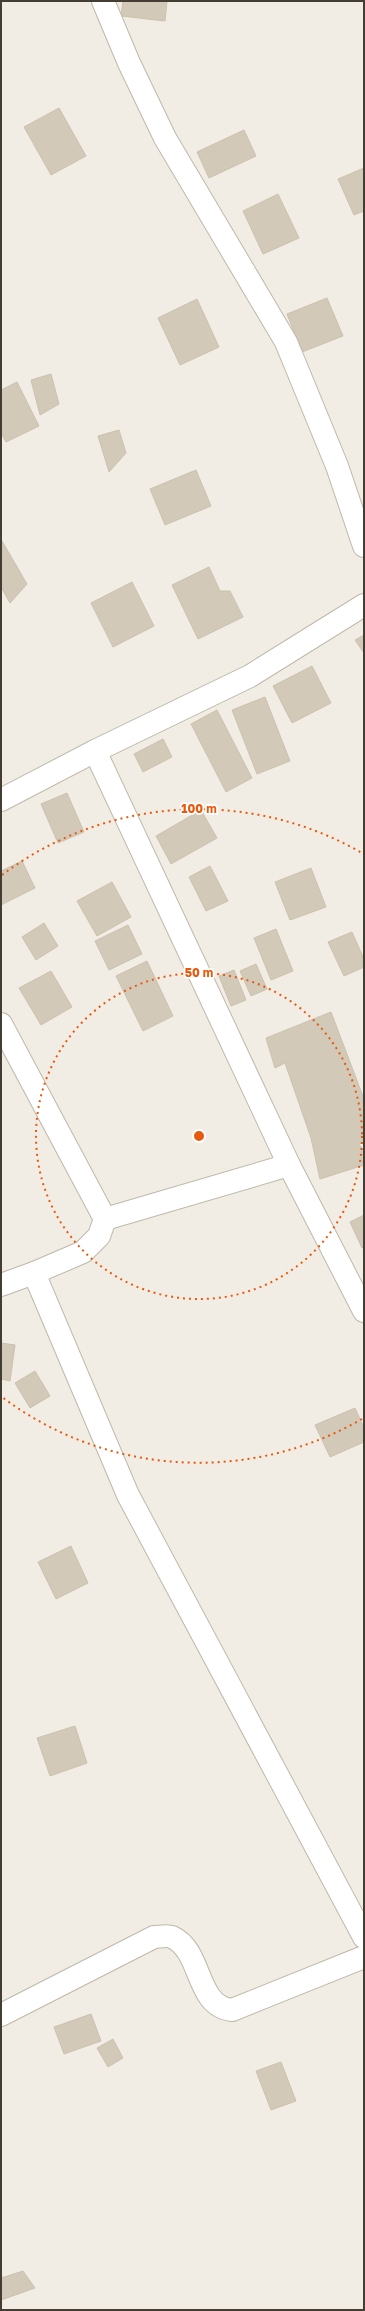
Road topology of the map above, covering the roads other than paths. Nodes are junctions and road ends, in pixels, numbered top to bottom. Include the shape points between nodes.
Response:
1 (103, 1) edge
2 (364, 546) edge
3 (364, 605) edge
4 (95, 750) junction
5 (1, 800) edge
6 (1, 1024) edge
7 (289, 1165) junction
8 (105, 1219) junction
9 (34, 1273) junction
10 (1, 1285) edge
11 (364, 1311) edge
12 (364, 1937) edge
13 (364, 1957) edge
14 (1, 2015) edge

1 - 2 street via 165,138 286,342 337,466
3 - 4 street via 250,676
4 - 5 street
4 - 7 street
6 - 8 street
7 - 8 street
7 - 11 street
8 - 9 street via 99,1236 83,1252
9 - 10 street
9 - 12 street via 128,1495
13 - 14 street via 232,2010 221,2009 212,2001 184,1944 171,1936 154,1937

